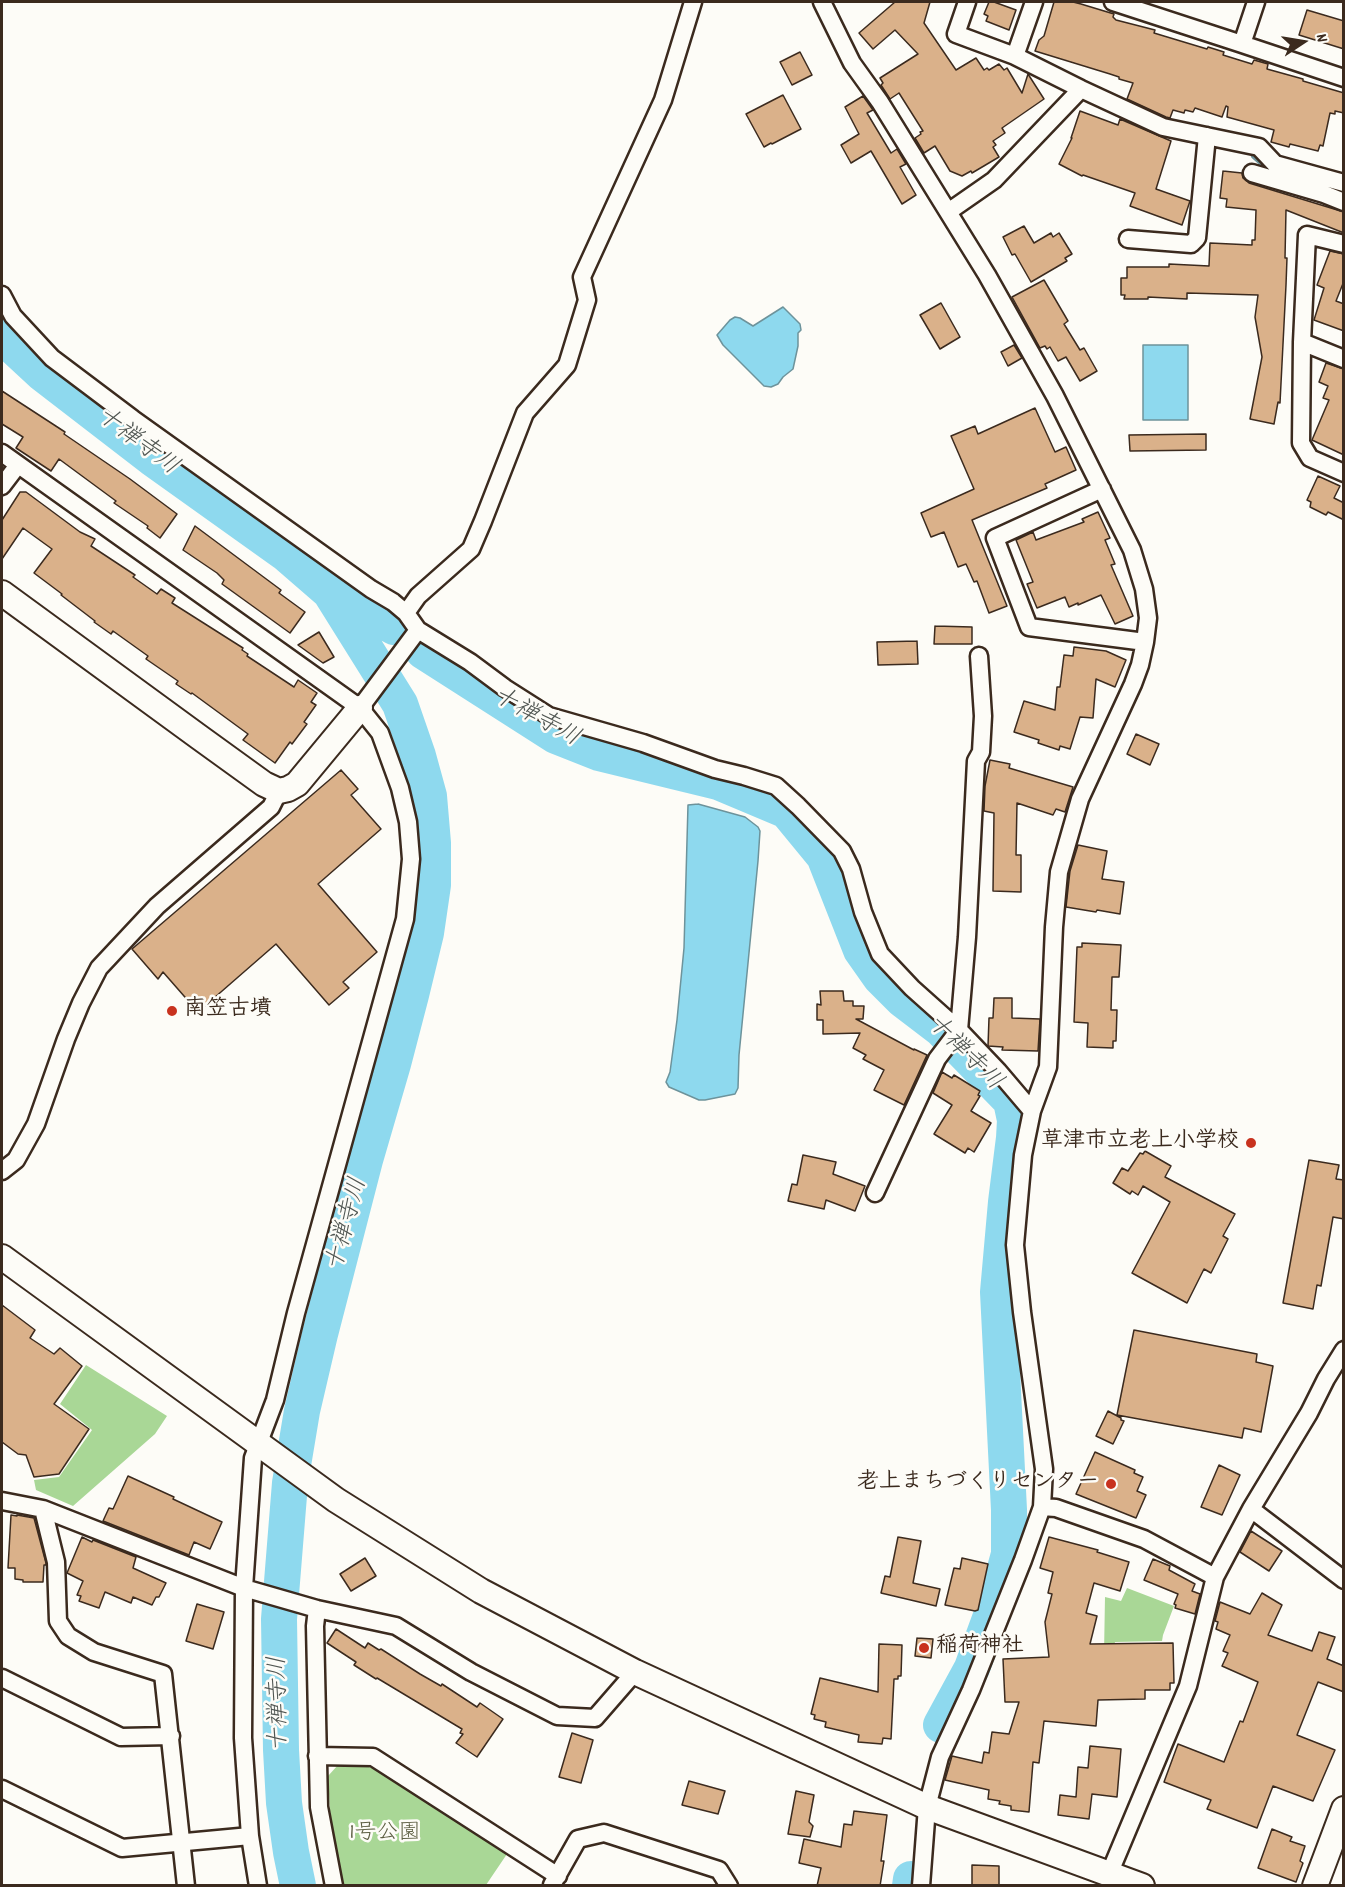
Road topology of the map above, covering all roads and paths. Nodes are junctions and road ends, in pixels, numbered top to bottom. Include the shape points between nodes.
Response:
1 (693, 2) edge
2 (822, 2) edge
3 (967, 2) edge
4 (1034, 2) edge
5 (1113, 2) edge
6 (1256, 2) edge
7 (1242, 44) junction
8 (1015, 56) junction
9 (1344, 78) edge
10 (1081, 89) junction
11 (1207, 136) junction
12 (1252, 173) dead end
13 (1344, 183) edge
14 (1344, 202) edge
15 (948, 212) junction
16 (1128, 239) dead end
17 (1344, 244) edge
18 (2, 295) edge
19 (1302, 342) junction
20 (1344, 359) edge
21 (2, 453) edge
22 (18, 465) junction
23 (1344, 473) edge
24 (2, 486) edge
25 (1102, 489) junction
26 (2, 593) edge
27 (406, 613) junction
28 (418, 630) junction
29 (1145, 642) junction
30 (979, 656) dead end
31 (360, 708) junction
32 (279, 791) junction
33 (953, 1037) junction
34 (1032, 1111) junction
35 (2, 1171) edge
36 (875, 1192) dead end
37 (2, 1257) edge
38 (1344, 1350) edge
39 (258, 1444) junction
40 (2, 1501) edge
41 (1042, 1507) junction
42 (43, 1509) junction
43 (1251, 1509) junction
44 (1215, 1577) junction
45 (1344, 1580) edge
46 (244, 1588) junction
47 (317, 1609) junction
48 (635, 1672) junction
49 (2, 1678) edge
50 (171, 1736) junction
51 (317, 1756) junction
52 (2, 1788) edge
53 (927, 1807) junction
54 (1344, 1809) edge
55 (250, 1836) junction
56 (181, 1843) junction
57 (1110, 1872) junction
58 (555, 1881) edge
59 (186, 1886) edge
60 (258, 1886) edge
61 (334, 1886) edge
62 (729, 1886) edge
63 (921, 1886) edge
64 (1142, 1886) edge
65 (1316, 1886) edge

1 - 27 street via 663,100 582,277 587,300 567,365 525,413 471,549 418,596
2 - 15 street via 852,63
3 - 8 street via 956,34
4 - 8 street
5 - 7 street
6 - 7 street
7 - 9 street
8 - 10 street
10 - 11 street via 1162,127
10 - 15 street via 994,180
11 - 13 street via 1259,147 1275,164
11 - 16 street via 1197,238 1191,244
12 - 14 street
15 - 25 street via 1055,396
17 - 19 street via 1306,235
18 - 27 street via 13,316 52,358
19 - 20 street
19 - 23 street via 1301,443 1310,458
21 - 22 street
22 - 24 street
22 - 31 street
25 - 29 street via 1132,550 1144,589 1148,618
25 - 29 street via 995,538 1029,627
26 - 32 street via 208,744
27 - 28 street
28 - 31 street
28 - 33 street via 549,716 776,786 842,851 880,954
29 - 34 street via 1133,684 1080,799 1059,872 1048,1066
30 - 33 street via 981,752 976,761 967,937
31 - 32 street via 297,784
31 - 39 street via 381,733 405,810 411,859 405,919 275,1400
32 - 35 street via 271,807 157,906 99,968 66,1039 36,1124 16,1160
33 - 34 street via 998,1071
33 - 36 street via 937,1059
34 - 41 street via 1023,1155 1015,1245 1044,1469
37 - 39 street
38 - 43 street
39 - 46 street via 253,1458
39 - 48 street via 336,1500 481,1591
40 - 42 street
41 - 44 street via 1056,1508 1144,1539
41 - 53 street via 971,1690 940,1757
42 - 46 street
42 - 50 street via 56,1562 58,1621 68,1636 94,1652 163,1674
43 - 44 street
43 - 45 street
44 - 57 street via 1188,1686
46 - 47 street
46 - 55 street via 243,1738
47 - 48 street via 396,1626 471,1672 557,1716 595,1718
47 - 51 street
48 - 53 street
49 - 50 street via 121,1737
50 - 56 street
51 - 58 street via 373,1757
51 - 61 street via 319,1807
52 - 56 street via 122,1848
53 - 57 street
53 - 63 street
54 - 65 street
55 - 56 street
55 - 60 street
56 - 59 street
57 - 64 street
58 - 62 street via 579,1839 604,1833 719,1870

